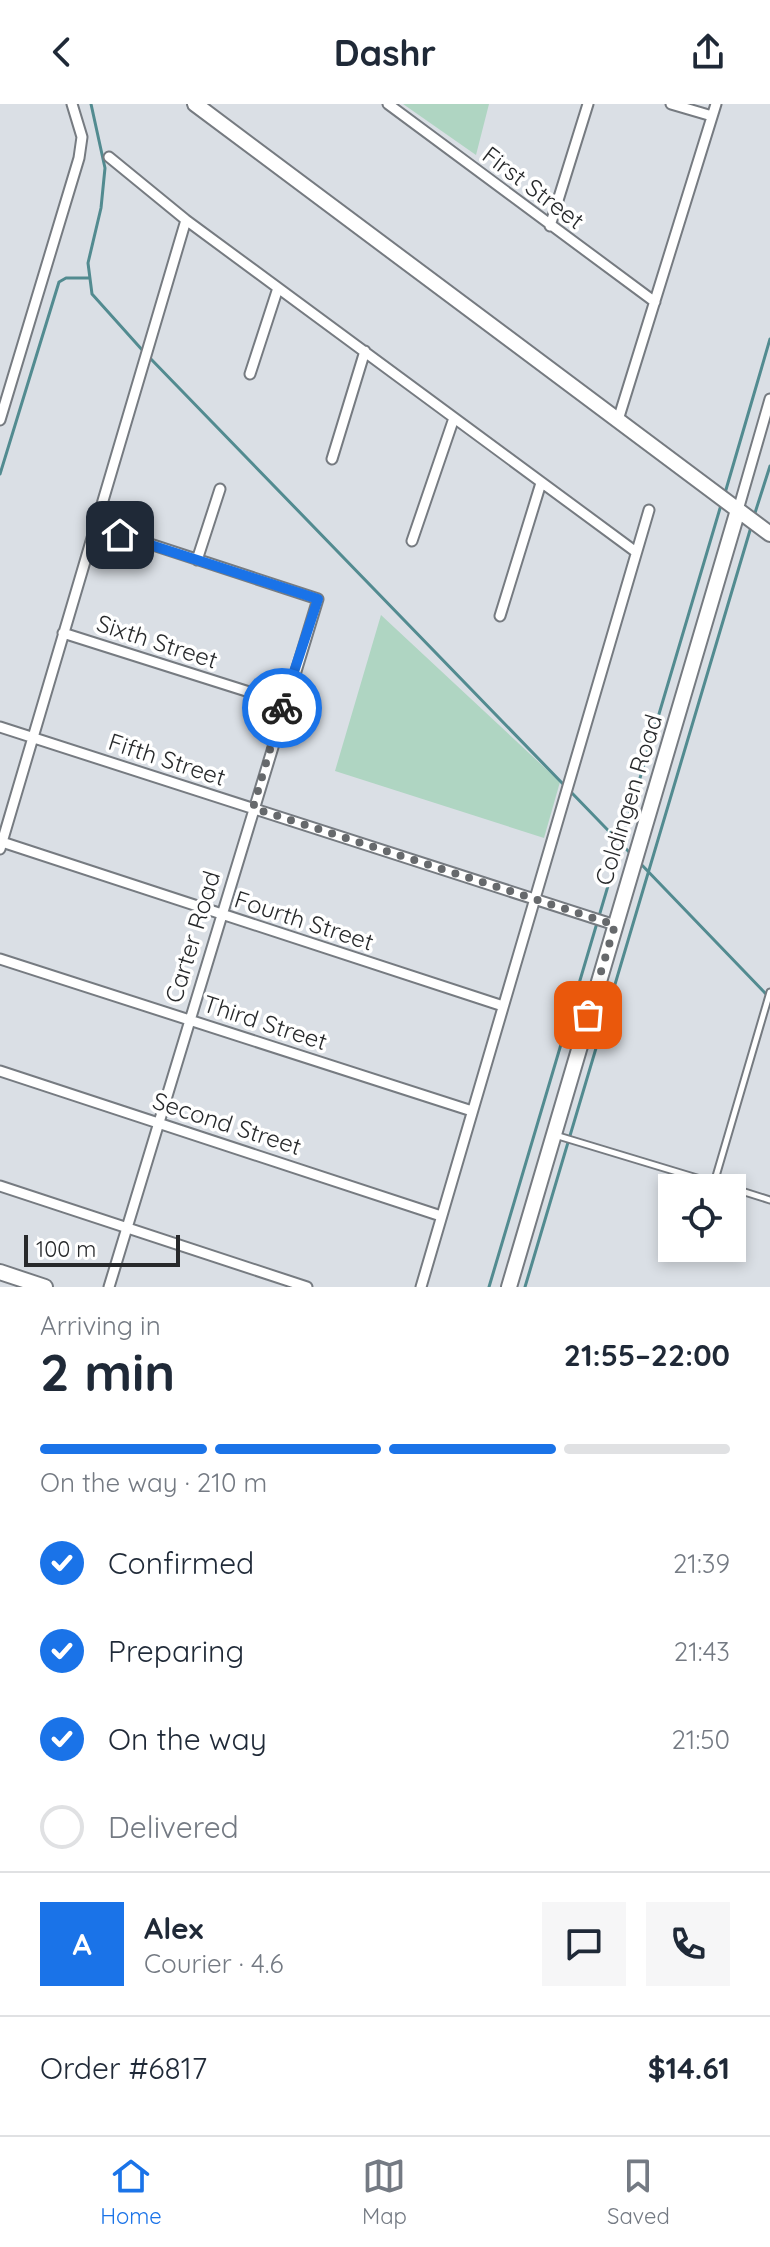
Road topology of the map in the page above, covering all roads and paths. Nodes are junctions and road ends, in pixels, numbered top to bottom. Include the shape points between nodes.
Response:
1 (72, 104) edge
2 (195, 104) edge
3 (388, 104) edge
4 (588, 104) edge
5 (671, 104) edge
6 (716, 104) edge
7 (712, 116) junction
8 (109, 157) dead end
9 (186, 220) junction
10 (550, 226) junction
11 (278, 288) junction
12 (655, 302) junction
13 (365, 351) junction
14 (250, 374) dead end
15 (770, 399) edge
16 (454, 418) junction
17 (0, 420) edge
18 (618, 420) junction
19 (332, 459) dead end
20 (541, 483) junction
21 (220, 489) dead end
22 (649, 510) dead end
23 (738, 510) junction
24 (95, 526) junction
25 (770, 534) edge
26 (412, 541) dead end
27 (636, 552) junction
28 (197, 560) junction
29 (500, 616) dead end
30 (63, 633) junction
31 (284, 703) junction
32 (0, 727) edge
33 (32, 737) junction
34 (253, 808) junction
35 (1, 846) edge
36 (534, 899) junction
37 (221, 915) junction
38 (606, 922) junction
39 (0, 959) edge
40 (770, 992) edge
41 (503, 1006) junction
42 (189, 1020) junction
43 (0, 1071) edge
44 (472, 1111) junction
45 (158, 1123) junction
46 (553, 1134) junction
47 (684, 1174) edge
48 (717, 1174) edge
49 (0, 1186) edge
50 (746, 1193) edge
51 (770, 1200) edge
52 (441, 1216) junction
53 (127, 1228) junction
54 (0, 1272) edge
55 (45, 1287) edge
56 (109, 1287) edge
57 (307, 1287) edge
58 (421, 1287) edge
59 (509, 1287) edge

1 - 17 street via 82,137 79,158
2 - 18 street
3 - 10 street, First Street
4 - 10 street
5 - 7 street
6 - 7 street
7 - 12 street
8 - 9 street
9 - 11 street
9 - 24 street
10 - 12 street, First Street
11 - 13 street
11 - 14 street
12 - 18 street
13 - 16 street
13 - 19 street
15 - 23 street
16 - 20 street
16 - 26 street
18 - 23 street
20 - 27 street
20 - 29 street
21 - 28 street
22 - 27 street
23 - 25 street
23 - 38 street, Coldingen Road
24 - 28 street
24 - 30 street
27 - 36 street
28 - 31 street, Carter Road via 318,599
30 - 31 street, Sixth Street
30 - 33 street
31 - 34 street, Carter Road
32 - 33 street, Fifth Street
33 - 34 street, Fifth Street
33 - 35 street
34 - 36 street, Fifth Street
34 - 37 street, Carter Road
35 - 37 street, Fourth Street
36 - 38 street, Fifth Street
36 - 41 street
37 - 41 street, Fourth Street
37 - 42 street, Carter Road
38 - 46 street, Coldingen Road
39 - 42 street, Third Street
40 - 48 lane
41 - 44 street
42 - 44 street, Third Street
42 - 45 street, Carter Road
43 - 45 street, Second Street
44 - 52 street
45 - 52 street, Second Street
45 - 53 street, Carter Road
46 - 47 lane
46 - 59 street, Coldingen Road
49 - 53 street
50 - 51 lane
52 - 58 street
53 - 56 street, Carter Road
53 - 57 street
54 - 55 street

